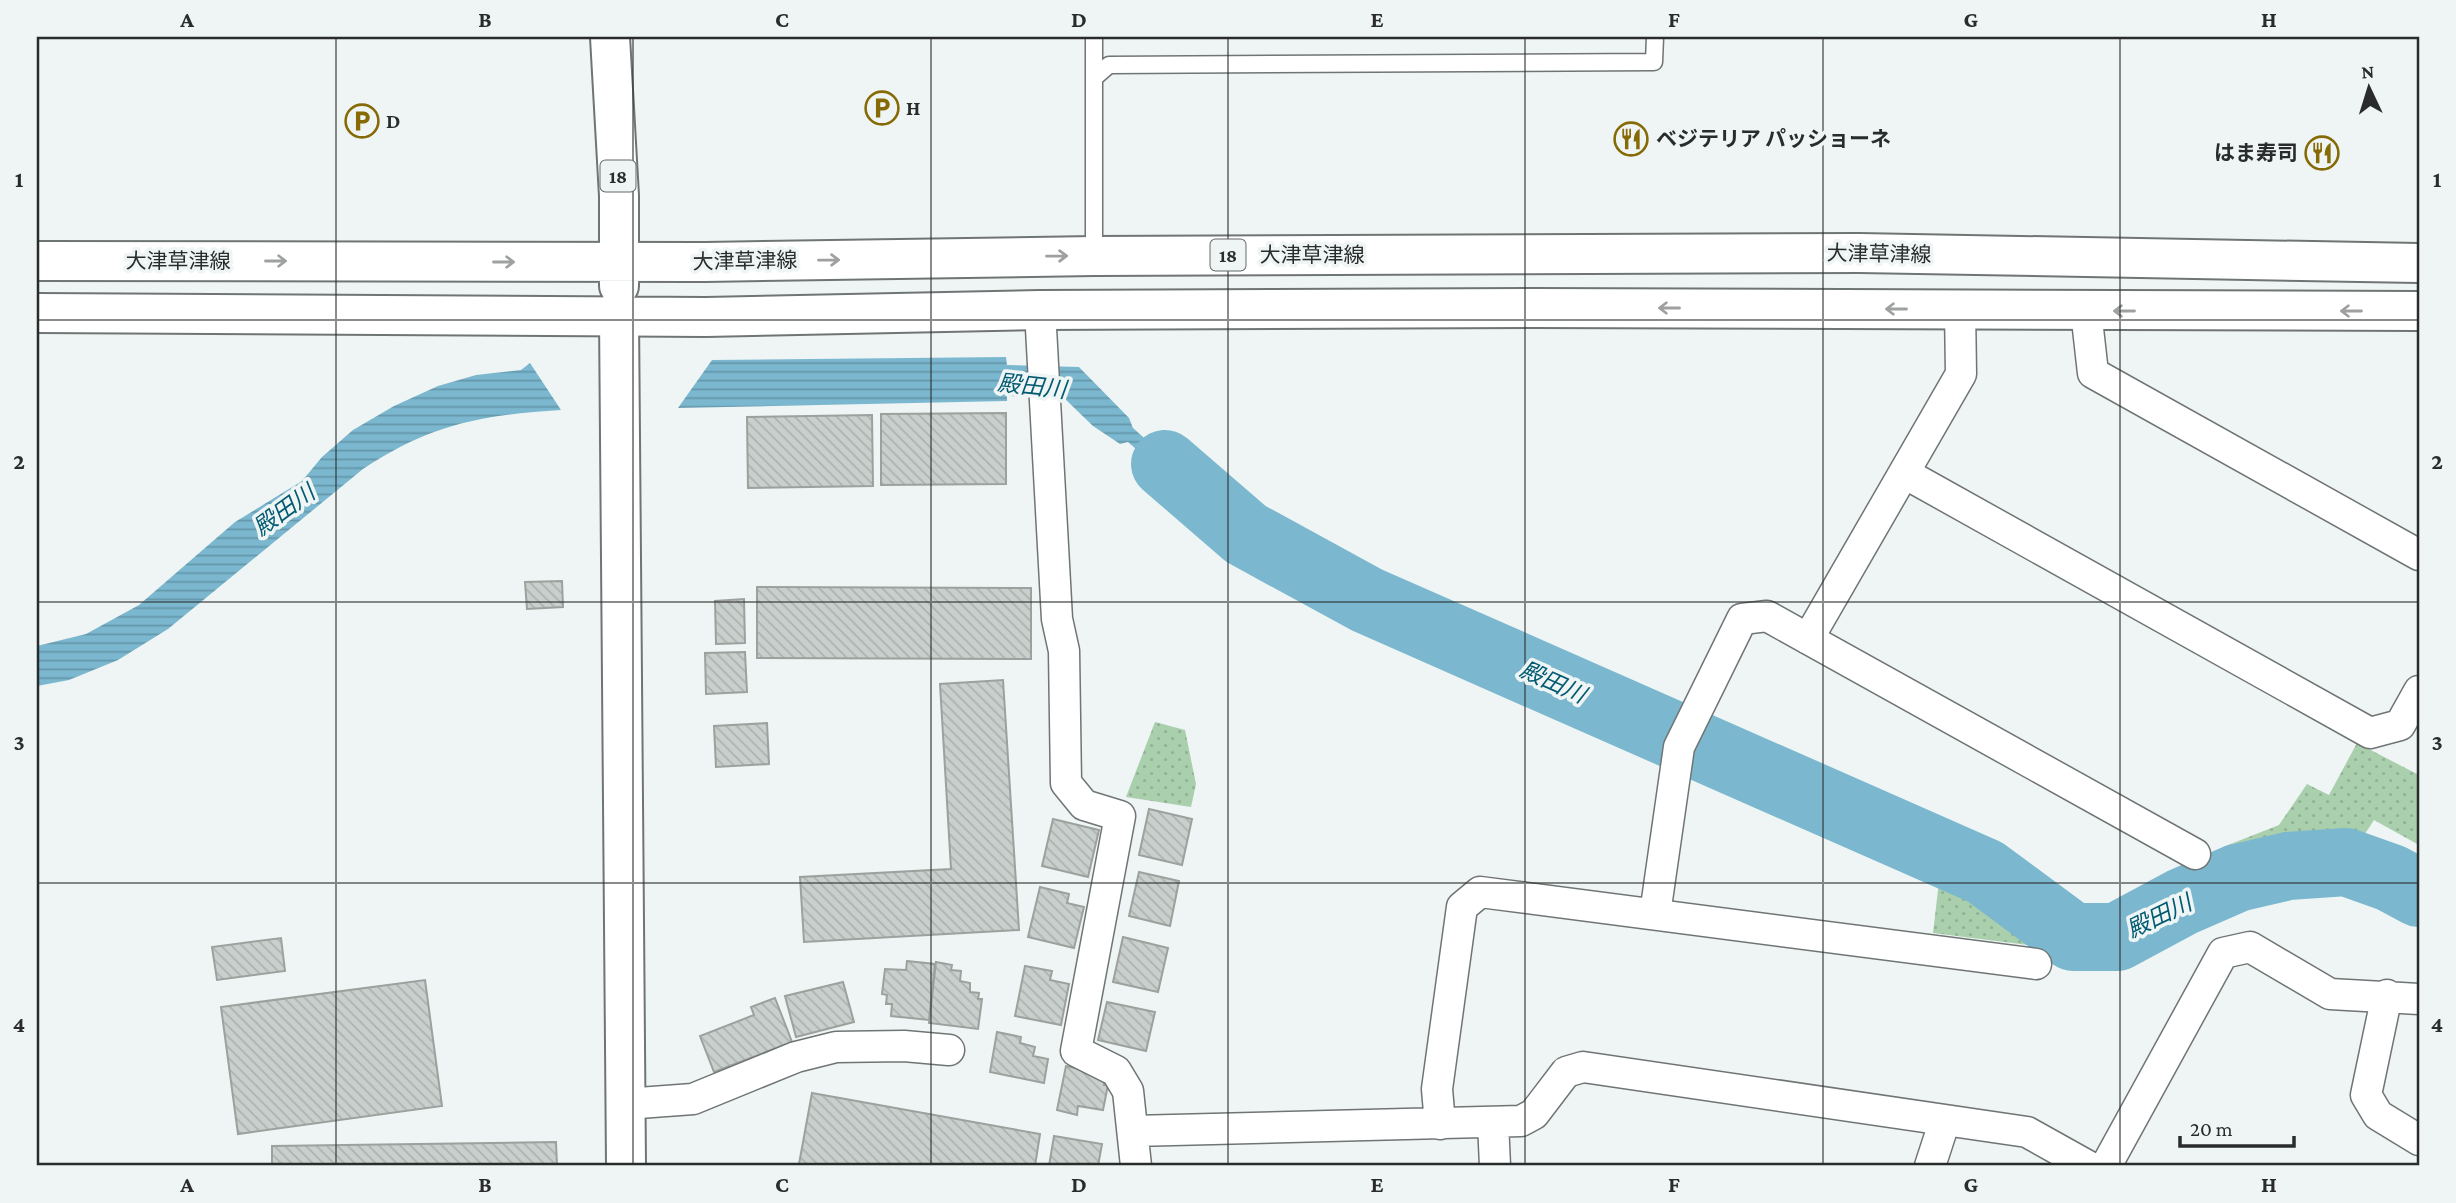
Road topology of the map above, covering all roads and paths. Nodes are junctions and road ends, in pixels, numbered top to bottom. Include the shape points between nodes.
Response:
1 (610, 37) edge
2 (1094, 37) edge
3 (1655, 37) edge
4 (1094, 78) junction
5 (1094, 256) junction
6 (37, 261) edge
7 (619, 262) junction
8 (2419, 263) edge
9 (1960, 309) junction
10 (1040, 310) junction
11 (2086, 311) junction
12 (2419, 311) edge
13 (37, 313) edge
14 (619, 316) junction
15 (1906, 474) junction
16 (2419, 555) edge
17 (1808, 639) junction
18 (2419, 691) edge
19 (2195, 854) dead end
20 (1655, 914) junction
21 (2036, 964) dead end
22 (2387, 995) junction
23 (2419, 999) edge
24 (949, 1050) dead end
25 (625, 1104) junction
26 (1945, 1120) junction
27 (1493, 1122) junction
28 (1440, 1124) junction
29 (1133, 1131) junction
30 (2419, 1140) edge
31 (626, 1166) edge
32 (1136, 1166) edge
33 (1495, 1166) edge
34 (1930, 1166) edge
35 (2088, 1166) edge
36 (2106, 1166) edge

1 - 7 main road, 18
2 - 4 lane
3 - 4 lane via 1654,62 1136,62 1109,65
4 - 5 lane
7 -> 5 main road, 大津草津線 / 18
5 - 8 main road, 大津草津線 / 18 via 1860,253
6 -> 7 main road, 大津草津線 / 18
7 - 14 main road, 18
9 -> 10 main road
9 - 11 main road
9 - 15 street via 1961,374
10 - 14 main road
10 - 29 street via 1057,619 1064,652 1066,783 1084,804 1120,817 1076,1051 1116,1070 1128,1091
12 -> 11 main road
11 - 16 street via 2093,373
13 - 14 main road
14 - 25 main road
15 - 17 street
15 - 18 street via 2370,733 2400,725
17 - 19 street
17 - 20 street via 1767,616 1742,619 1679,747
20 - 21 street
20 - 28 street via 1480,892 1462,907 1437,1089
22 - 23 street
22 - 30 street via 2366,1095 2378,1115
22 - 36 street via 2330,994 2250,947 2223,954
24 - 25 street via 836,1047 796,1057 693,1099
25 - 31 main road
26 - 27 street via 1583,1067 1566,1072 1534,1114 1521,1121
26 - 34 street
26 - 35 street via 2027,1132
27 - 28 street
27 - 33 street
28 - 29 street
29 - 32 street

